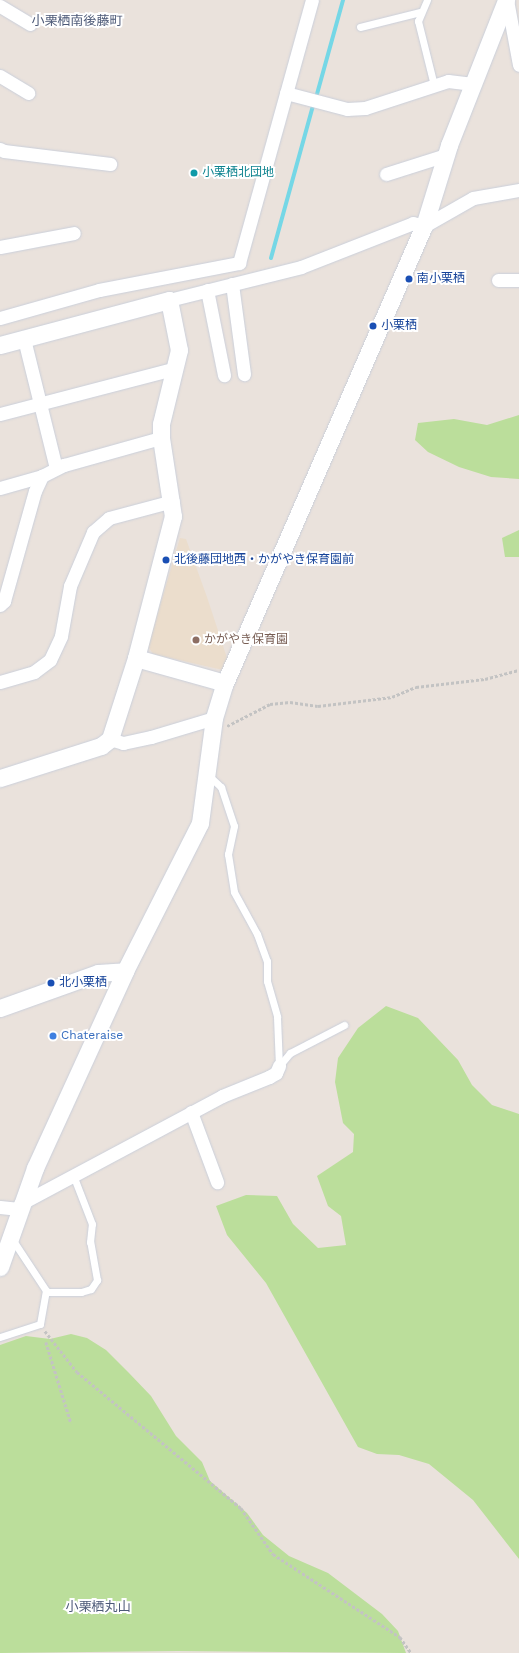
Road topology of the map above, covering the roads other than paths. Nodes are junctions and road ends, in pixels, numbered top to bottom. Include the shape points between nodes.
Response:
1 (312, 0) edge
2 (427, 0) edge
3 (507, 0) edge
4 (0, 6) edge
5 (420, 12) junction
6 (30, 24) dead end
7 (516, 24) edge
8 (360, 26) dead end
9 (519, 65) edge
10 (0, 76) edge
11 (473, 84) junction
12 (434, 86) junction
13 (28, 93) dead end
14 (286, 93) junction
15 (0, 148) edge
16 (446, 155) junction
17 (110, 164) dead end
18 (386, 174) dead end
19 (519, 190) edge
20 (424, 226) junction
21 (74, 233) dead end
22 (0, 247) edge
23 (498, 280) dead end
24 (519, 280) edge
25 (232, 284) junction
26 (206, 290) junction
27 (169, 300) junction
28 (0, 318) edge
29 (24, 339) junction
30 (0, 345) edge
31 (173, 369) junction
32 (244, 374) dead end
33 (224, 375) dead end
34 (39, 403) junction
35 (0, 414) edge
36 (161, 438) junction
37 (56, 468) junction
38 (42, 476) junction
39 (0, 488) edge
40 (173, 502) junction
41 (0, 605) edge
42 (136, 658) junction
43 (0, 682) edge
44 (224, 683) junction
45 (213, 725) junction
46 (110, 739) junction
47 (208, 775) junction
48 (0, 778) edge
49 (125, 971) junction
50 (0, 1008) edge
51 (344, 1025) dead end
52 (278, 1066) junction
53 (191, 1112) junction
54 (73, 1175) junction
55 (217, 1182) dead end
56 (20, 1206) junction
57 (0, 1207) edge
58 (10, 1236) junction
59 (0, 1267) edge
60 (46, 1291) junction
61 (0, 1337) edge

1 - 14 street
2 - 5 lane
3 - 7 street
3 - 11 street
4 - 6 street
5 - 8 lane
5 - 12 lane via 421,33
7 - 9 street
10 - 13 street
11 - 12 street via 448,81
11 - 16 street
12 - 14 street via 365,108 348,109
14 - 28 street via 239,263 99,290
15 - 17 street via 4,151
16 - 18 street
16 - 20 street
19 - 20 street via 473,198
20 - 25 street via 413,224 301,267
20 - 44 street
21 - 22 street
23 - 24 street
25 - 26 street
25 - 32 street
26 - 27 street
26 - 33 street
27 - 29 street
27 - 31 street via 179,350
29 - 30 street
29 - 34 street
31 - 34 street
31 - 36 street
34 - 35 street
34 - 37 street
36 - 37 street
36 - 40 street
37 - 38 street
38 - 39 street
38 - 41 street via 35,491 4,600
40 - 42 street via 173,516
40 - 43 street via 109,518 93,532 70,586 61,636 50,660 34,672
42 - 44 street
42 - 46 street
44 - 45 street
45 - 46 street via 123,743
45 - 47 street
46 - 48 street via 101,746
47 - 49 street via 200,823
47 - 52 lane via 221,787 234,826 228,854 234,892 257,934 267,961 266,982 277,1017
49 - 50 street via 98,973
49 - 56 street
51 - 52 lane via 290,1053
52 - 53 street via 276,1072 269,1077
53 - 54 street
53 - 55 street
54 - 56 street
54 - 60 lane via 92,1224 90,1242 97,1280 91,1289 81,1292
56 - 57 street
56 - 58 street
58 - 59 street
58 - 60 lane
60 - 61 lane via 40,1324

